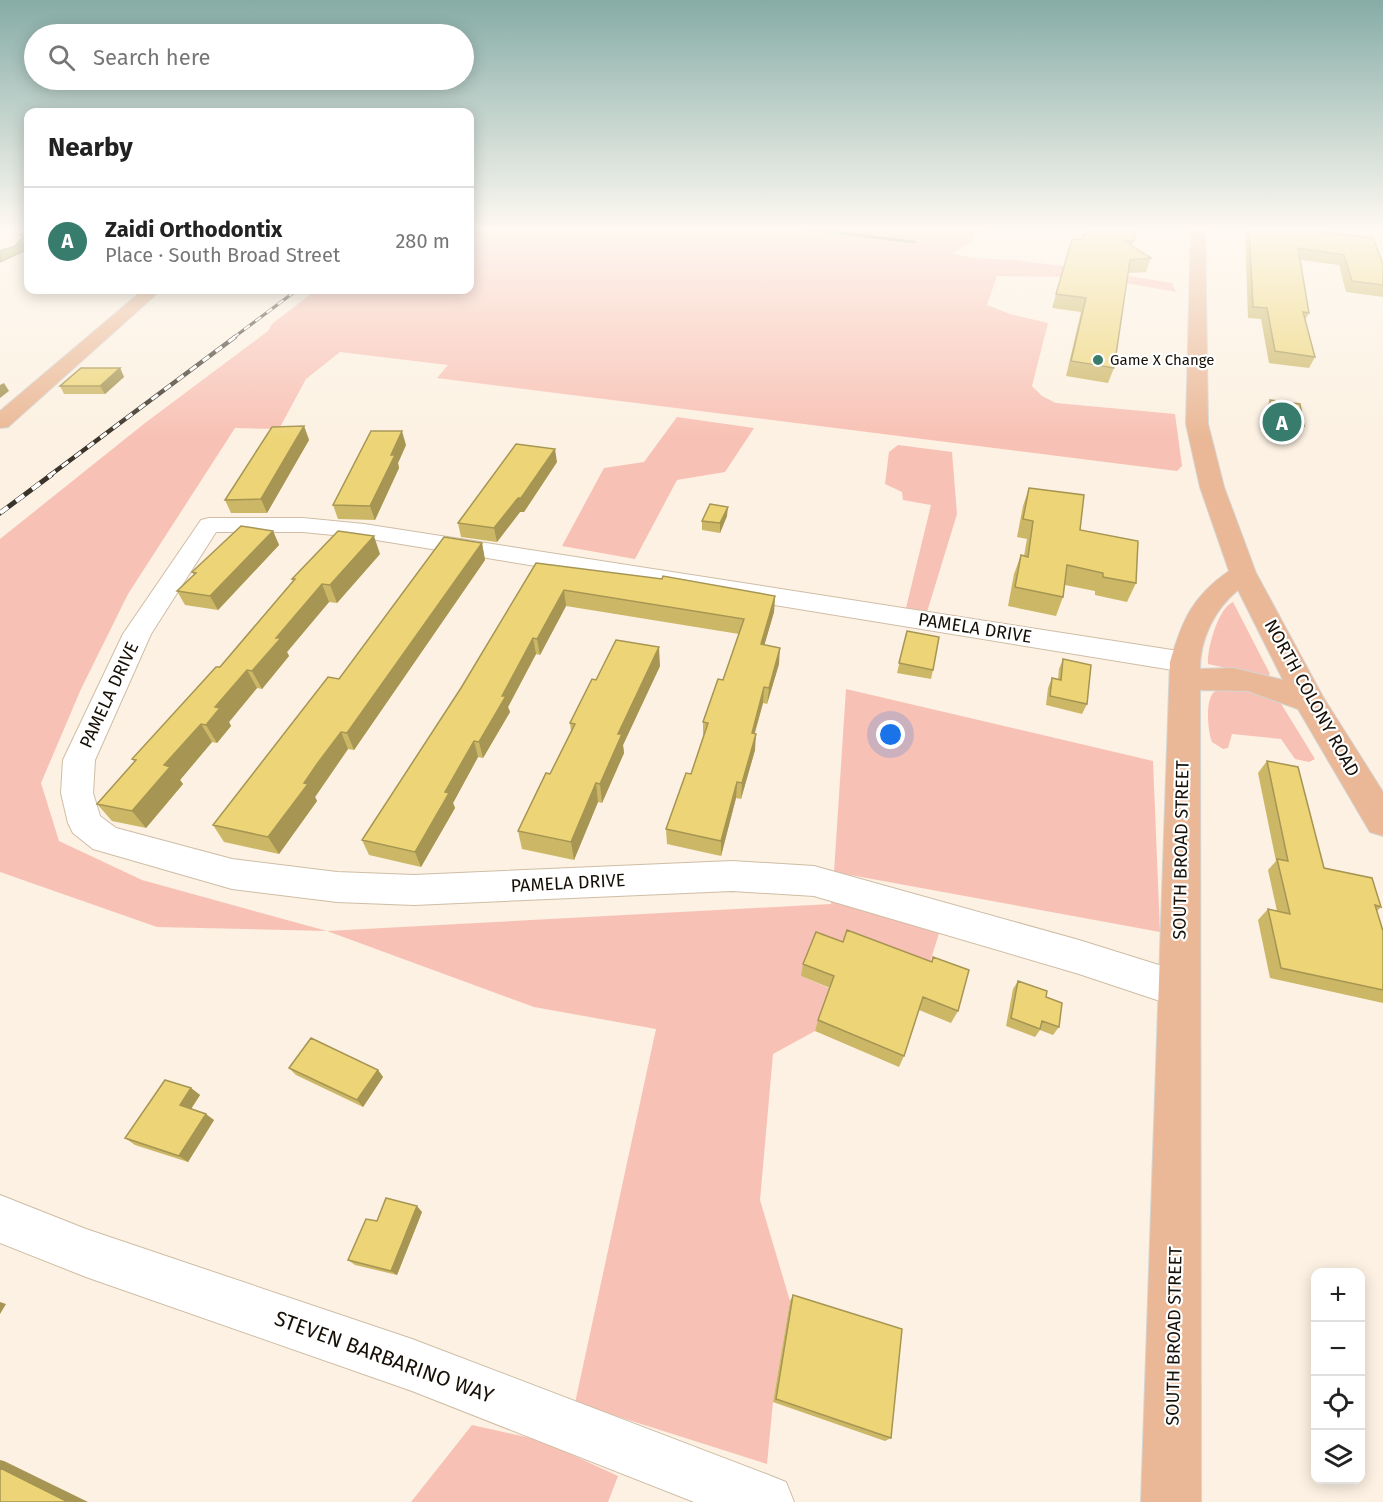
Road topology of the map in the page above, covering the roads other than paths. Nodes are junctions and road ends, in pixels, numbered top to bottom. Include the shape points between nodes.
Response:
1 (144, 298) edge
2 (1198, 298) edge
3 (0, 422) edge
4 (1243, 573) junction
5 (1185, 672) junction
6 (1310, 701) junction
7 (1383, 822) edge
8 (1178, 989) junction
9 (0, 1219) edge
10 (766, 1502) edge
11 (1171, 1502) edge

1 - 3 main road
2 - 4 main road via 1197,424 1212,487
4 - 5 main road, SOUTH BROAD STREET via 1204,604
4 - 6 main road, NORTH COLONY ROAD
5 - 6 main road via 1259,682
5 - 8 main road, SOUTH BROAD STREET
5 - 8 street, PAMELA DRIVE via 363,531 303,525 209,525 137,634 79,760 77,793 85,823 105,839 232,874 337,887 414,890 732,876 814,881
6 - 7 main road, NORTH COLONY ROAD
8 - 11 main road, SOUTH BROAD STREET
9 - 10 street, STEVEN BARBARINO WAY via 86,1253 412,1365

